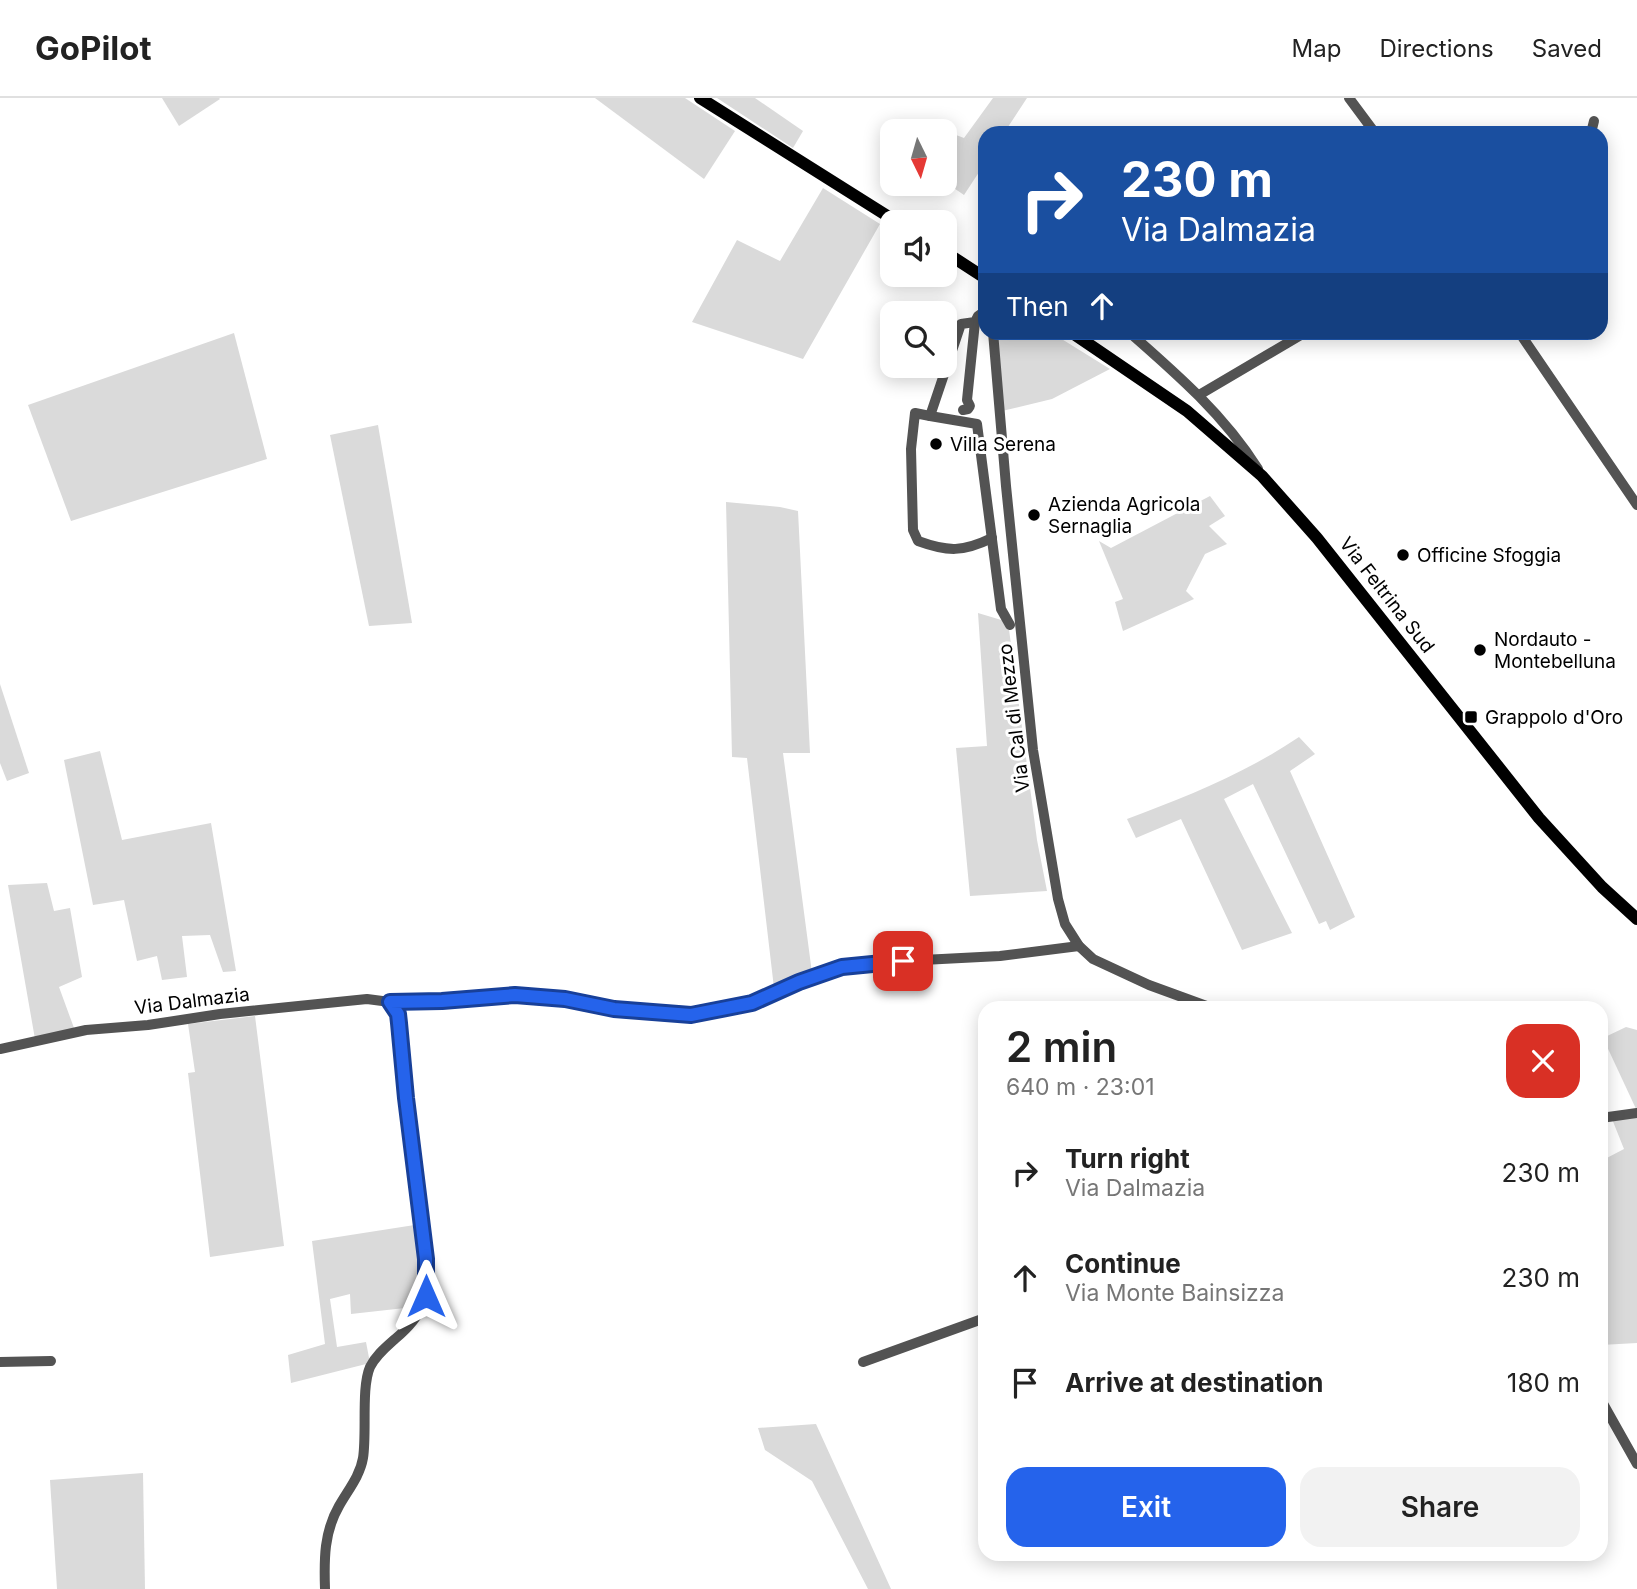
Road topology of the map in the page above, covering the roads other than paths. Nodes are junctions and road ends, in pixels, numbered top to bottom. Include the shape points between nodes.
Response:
1 (699, 98) edge
2 (1349, 98) edge
3 (1594, 121) dead end
4 (1370, 126) edge
5 (1593, 126) edge
6 (880, 211) edge
7 (957, 260) edge
8 (978, 273) edge
9 (978, 316) edge
10 (975, 322) junction
11 (994, 340) edge
12 (1082, 340) edge
13 (1138, 340) edge
14 (1292, 340) edge
15 (1524, 340) edge
16 (1199, 395) junction
17 (930, 416) junction
18 (963, 422) junction
19 (1262, 476) junction
20 (1637, 505) edge
21 (992, 538) junction
22 (1010, 625) dead end
23 (1637, 919) edge
24 (1079, 946) junction
25 (1193, 1001) edge
26 (390, 1002) junction
27 (0, 1049) edge
28 (1637, 1113) edge
29 (1608, 1117) edge
30 (978, 1321) edge
31 (51, 1361) dead end
32 (0, 1362) edge
33 (863, 1362) dead end
34 (1608, 1412) edge
35 (1637, 1464) edge
36 (325, 1589) edge

1 - 6 main road
2 - 4 street
3 - 5 street
7 - 8 main road
9 - 10 street
10 - 17 street via 961,324
10 - 18 street
11 - 24 street, Via Cal di Mezzo via 1033,750 1058,899 1065,924
12 - 19 main road, Via Feltrina Sud via 1187,411
13 - 16 street
14 - 16 street
15 - 20 street
16 - 19 street via 1238,439
17 - 18 street
17 - 21 street via 915,413 911,449 913,530 918,541 957,550
18 - 21 street via 977,424
19 - 23 main road, Via Feltrina Sud via 1317,538 1539,818
21 - 22 street via 1001,609
24 - 25 street, Via Cal di Mezzo via 1093,959
24 - 26 street, Via Dalmazia via 842,967 752,1003 691,1015 515,995
26 - 27 street, Via Dalmazia via 367,999 86,1030
26 - 36 street via 398,1014 426,1259 426,1296 411,1326 383,1350 369,1370 362,1461 327,1535
28 - 29 street
30 - 33 street
31 - 32 street
34 - 35 street

